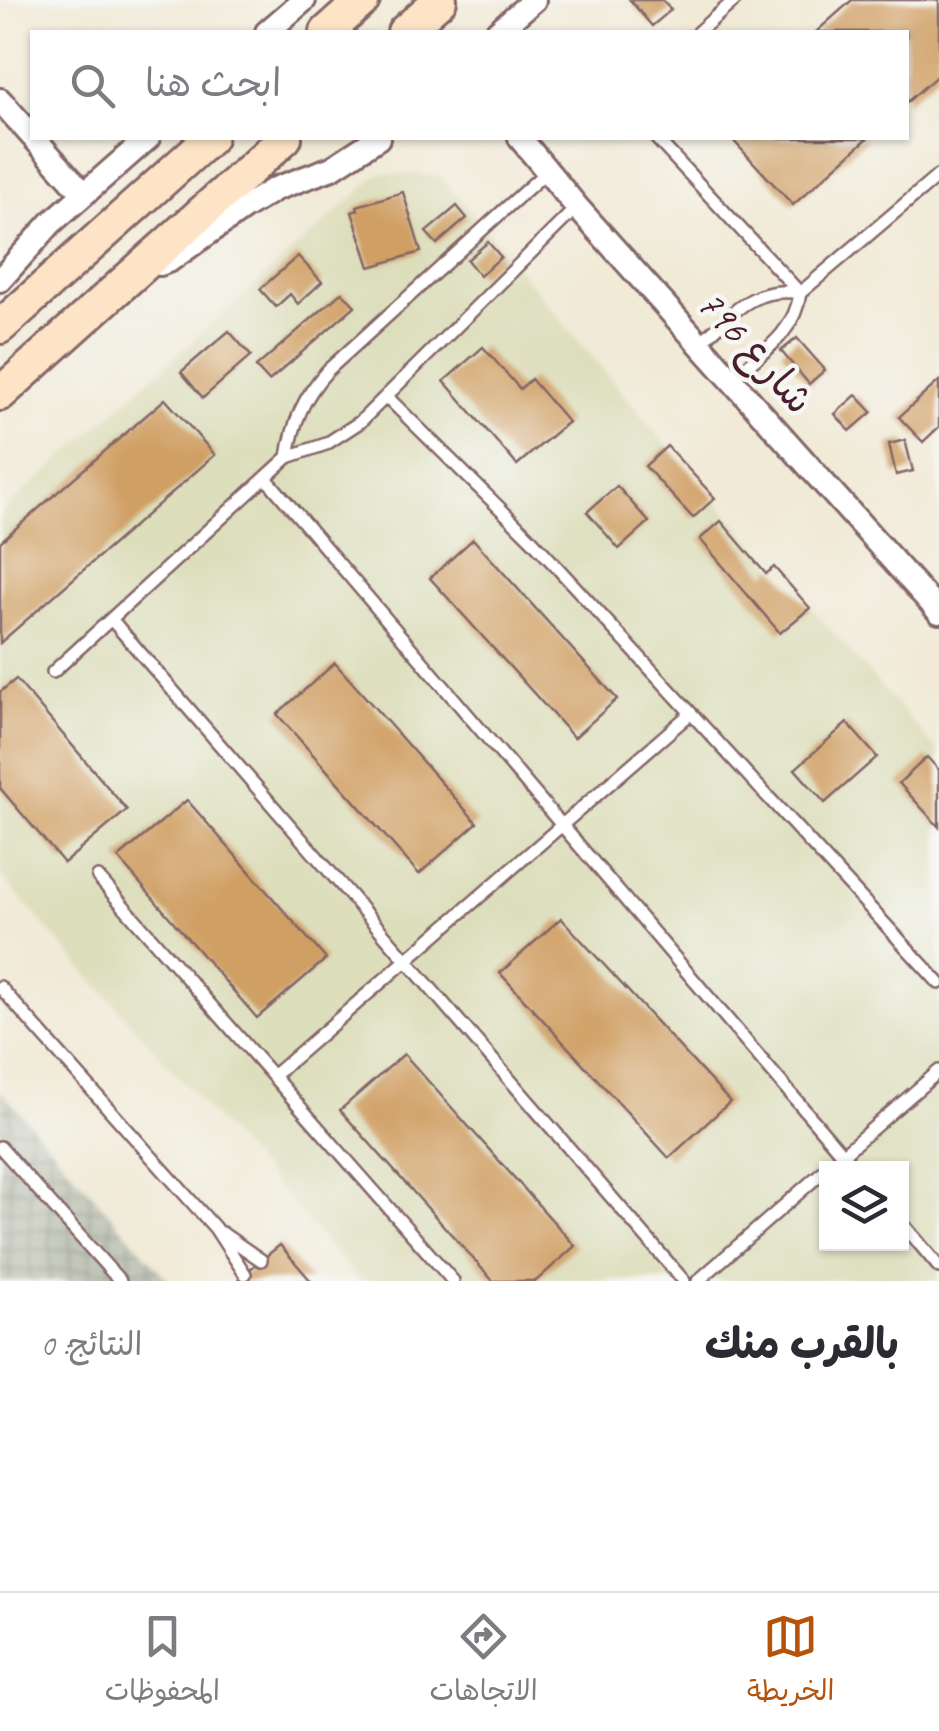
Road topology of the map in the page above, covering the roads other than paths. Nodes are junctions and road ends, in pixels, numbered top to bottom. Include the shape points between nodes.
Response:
1 (304, 0) edge
2 (362, 0) edge
3 (440, 0) edge
4 (534, 0) edge
5 (735, 0) edge
6 (269, 30) edge
7 (328, 30) edge
8 (406, 30) edge
9 (499, 30) edge
10 (700, 30) edge
11 (0, 100) edge
12 (30, 134) edge
13 (36, 140) edge
14 (146, 140) edge
15 (208, 140) edge
16 (283, 140) edge
17 (375, 140) edge
18 (522, 140) edge
19 (658, 140) edge
20 (546, 171) junction
21 (939, 175) edge
22 (84, 194) junction
23 (577, 207) junction
24 (129, 278) junction
25 (0, 280) edge
26 (800, 293) junction
27 (0, 327) edge
28 (700, 343) junction
29 (732, 379) junction
30 (0, 394) edge
31 (387, 396) junction
32 (288, 458) junction
33 (266, 478) junction
34 (939, 612) edge
35 (111, 619) junction
36 (54, 672) dead end
37 (691, 713) junction
38 (562, 825) junction
39 (98, 876) dead end
40 (406, 960) junction
41 (939, 983) edge
42 (0, 988) edge
43 (939, 1072) edge
44 (273, 1076) junction
45 (0, 1147) edge
46 (843, 1155) junction
47 (836, 1161) edge
48 (848, 1161) edge
49 (819, 1176) edge
50 (215, 1228) junction
51 (909, 1231) edge
52 (261, 1260) dead end
53 (939, 1266) edge
54 (245, 1274) dead end
55 (120, 1281) edge
56 (452, 1281) edge
57 (684, 1281) edge
58 (698, 1281) edge

1 - 6 street
2 - 7 main road
3 - 8 main road
4 - 9 street
5 - 10 lane
11 - 12 street
13 - 22 street
14 - 22 street
15 - 27 main road
16 - 24 main road
17 - 24 street via 332,168 275,189 170,260
18 - 20 street, شارع 796
19 - 26 lane
20 - 23 street, شارع 796
20 - 32 lane via 328,370 304,401
21 - 26 lane
22 - 25 street
23 - 28 street, شارع 796
23 - 31 lane
24 - 30 main road
26 - 28 lane via 753,297
26 - 29 lane via 794,320
28 - 29 street, شارع 796
29 - 34 street, شارع 796
31 - 32 lane via 344,434
31 - 37 lane
32 - 33 lane
33 - 35 lane
33 - 38 lane
35 - 36 lane
35 - 40 lane
37 - 38 lane
37 - 41 lane
38 - 40 lane
38 - 46 lane
39 - 44 lane
40 - 44 lane
40 - 57 lane
42 - 50 lane
43 - 46 lane
44 - 56 lane
45 - 55 lane
46 - 47 lane
46 - 48 lane
49 - 58 lane
50 - 52 lane
50 - 54 lane
51 - 53 lane

